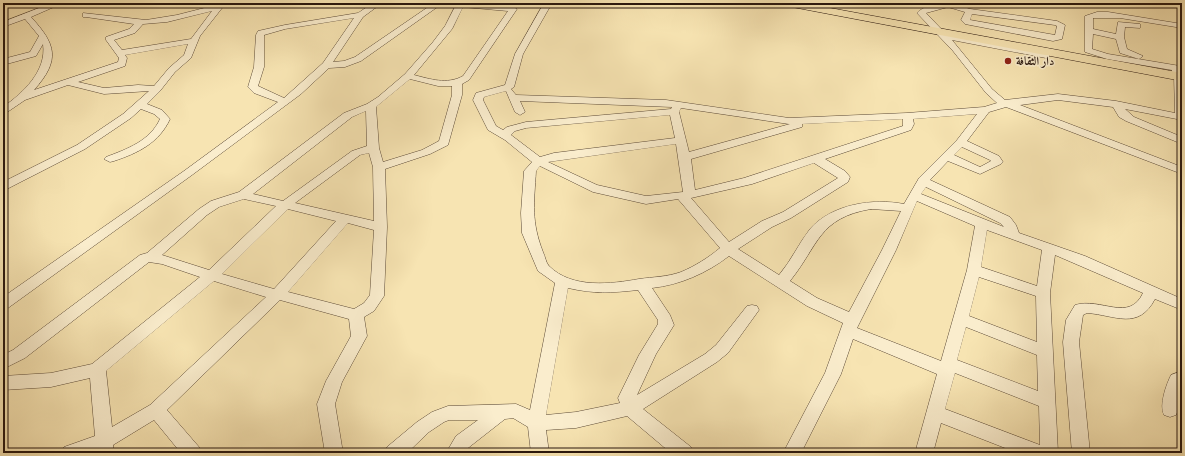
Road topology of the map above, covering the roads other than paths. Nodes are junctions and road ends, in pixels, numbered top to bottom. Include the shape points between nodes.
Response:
1 (59, 3) edge
2 (378, 3) edge
3 (439, 3) edge
4 (548, 3) edge
5 (787, 3) edge
6 (802, 3) edge
7 (957, 3) edge
8 (461, 4) edge
9 (220, 5) edge
10 (948, 5) junction
11 (517, 6) edge
12 (970, 11) junction
13 (1134, 11) dead end
14 (86, 15) dead end
15 (360, 15) junction
16 (26, 16) junction
17 (1182, 19) edge
18 (141, 22) junction
19 (3, 25) edge
20 (1182, 26) edge
21 (1089, 31) junction
22 (939, 32) junction
23 (1182, 35) edge
24 (43, 36) junction
25 (1120, 37) junction
26 (193, 41) junction
27 (120, 52) junction
28 (3, 62) edge
29 (326, 65) junction
30 (408, 76) junction
31 (1179, 76) edge
32 (69, 83) junction
33 (156, 89) junction
34 (466, 90) junction
35 (511, 93) junction
36 (24, 97) junction
37 (284, 101) junction
38 (139, 104) junction
39 (1005, 104) junction
40 (1116, 104) junction
41 (371, 106) junction
42 (676, 108) junction
43 (985, 110) junction
44 (3, 112) edge
45 (520, 112) dead end
46 (907, 116) junction
47 (1181, 117) edge
48 (800, 121) junction
49 (504, 134) junction
50 (682, 140) junction
51 (1182, 141) edge
52 (961, 142) junction
53 (374, 148) junction
54 (947, 156) junction
55 (685, 157) junction
56 (110, 159) dead end
57 (816, 159) junction
58 (538, 161) junction
59 (379, 167) junction
60 (1182, 171) edge
61 (923, 181) junction
62 (3, 187) edge
63 (243, 195) junction
64 (685, 196) junction
65 (910, 202) junction
66 (285, 205) junction
67 (345, 219) junction
68 (982, 224) junction
69 (381, 227) junction
70 (1013, 235) junction
71 (1049, 247) junction
72 (728, 249) junction
73 (151, 257) junction
74 (974, 270) junction
75 (211, 276) junction
76 (562, 281) junction
77 (781, 282) junction
78 (641, 284) junction
79 (1151, 291) junction
80 (1043, 294) junction
81 (277, 295) junction
82 (3, 304) edge
83 (1182, 305) edge
84 (752, 310) dead end
85 (356, 315) junction
86 (960, 319) junction
87 (850, 325) junction
88 (1046, 352) junction
89 (3, 363) edge
90 (949, 368) junction
91 (98, 369) junction
92 (1182, 378) edge
93 (3, 383) edge
94 (1048, 402) junction
95 (630, 408) junction
96 (156, 410) junction
97 (1170, 410) dead end
98 (501, 412) junction
99 (934, 412) junction
100 (536, 423) junction
101 (104, 447) edge
102 (71, 453) edge
103 (192, 453) edge
104 (334, 453) edge
105 (394, 453) edge
106 (455, 453) edge
107 (540, 453) edge
108 (684, 453) edge
109 (792, 453) edge
110 (924, 453) edge
111 (1040, 453) edge
112 (1049, 453) edge
113 (1081, 453) edge

1 - 16 street
2 - 15 street
3 - 29 street via 358,59 345,64
4 - 35 street via 519,54
5 - 22 main road
6 - 22 main road
7 - 10 street
8 - 11 street
8 - 30 street via 450,27
9 - 18 street via 167,20
9 - 26 street
10 - 12 street
10 - 22 street via 922,11 921,14
11 - 34 street via 466,78
12 - 12 street via 1057,23 1061,25 1059,37 1053,38 966,21
13 - 17 street
14 - 18 street
15 - 29 street
15 - 37 street via 261,33 259,67 253,87 257,92
16 - 19 street
16 - 24 street
18 - 27 street via 132,32 110,37
20 - 21 street via 1101,14 1089,16
21 - 25 street
21 - 31 street via 1090,51
22 - 31 main road
22 - 39 street via 969,64 989,91
23 - 25 street via 1121,24
24 - 28 street via 33,54
24 - 36 street via 48,48 46,64 35,86
25 - 31 street via 1123,51 1169,63
26 - 27 street
26 - 33 street via 188,56
27 - 32 street via 124,60 122,65
29 - 37 street via 298,92
30 - 34 street
30 - 41 street
31 - 47 street
32 - 33 street via 104,91
32 - 36 street
33 - 38 street
34 - 35 street
34 - 49 street via 478,100 492,128
34 - 59 street via 444,143 426,152
35 - 42 street via 646,102
35 - 45 street
36 - 44 street
37 - 82 street via 188,173
38 - 56 street via 158,112 165,119 164,124 135,149
38 - 62 street via 127,116 98,136
39 - 40 street via 1058,97
39 - 43 street
39 - 60 street via 1040,115
40 - 47 street
40 - 51 street via 1123,115 1130,119
41 - 53 street
41 - 63 street via 348,115
42 - 48 street via 776,121
42 - 49 street via 526,125
42 - 50 street
43 - 46 street
43 - 52 street
46 - 48 street
46 - 57 street via 907,128
48 - 55 street via 794,127
49 - 58 street
50 - 55 street
50 - 58 street via 554,156
52 - 54 street
52 - 54 street via 995,158 997,162 980,171
53 - 59 street
53 - 66 street via 356,153
54 - 61 street
55 - 64 street
57 - 64 street via 748,181
57 - 72 street via 841,173 844,180
58 - 64 street via 593,188 614,195 646,200
58 - 76 street via 530,171 528,233 543,268
59 - 69 street
61 - 65 street
61 - 70 street via 1006,220
63 - 66 street
63 - 73 street via 216,204 203,212
64 - 72 street
65 - 68 street
65 - 77 street via 863,207 833,219 817,230
65 - 87 street via 889,250
66 - 67 street
66 - 75 street
67 - 69 street
67 - 81 street
68 - 70 street
68 - 74 street
69 - 85 street via 377,296 369,307
70 - 71 street
71 - 79 street
71 - 80 street
72 - 77 street
72 - 78 street via 713,261 686,275 664,282
73 - 75 street
73 - 89 street via 136,264 19,354
74 - 80 street
74 - 86 street
75 - 81 street
75 - 91 street
76 - 78 street via 589,288
76 - 100 street
77 - 87 street
78 - 95 street via 665,319 666,325 654,340 641,364 627,398
79 - 83 street
79 - 113 street via 1139,310 1129,314 1092,307 1080,309 1076,313 1071,342
80 - 88 street
81 - 85 street
81 - 96 street
84 - 95 street via 722,349 711,358
85 - 104 street via 360,336 334,381 326,404
86 - 88 street
86 - 90 street
87 - 90 street
87 - 109 street via 833,374
88 - 94 street
90 - 94 street
90 - 99 street
91 - 93 street via 62,380
91 - 101 street
92 - 97 street via 1177,380
94 - 112 street
95 - 100 street via 576,420
95 - 108 street
96 - 101 street
96 - 103 street
98 - 100 street via 516,411
98 - 105 street via 448,413 438,416 411,436
98 - 106 street via 462,442
99 - 110 street
99 - 111 street
100 - 107 street
101 - 102 street

